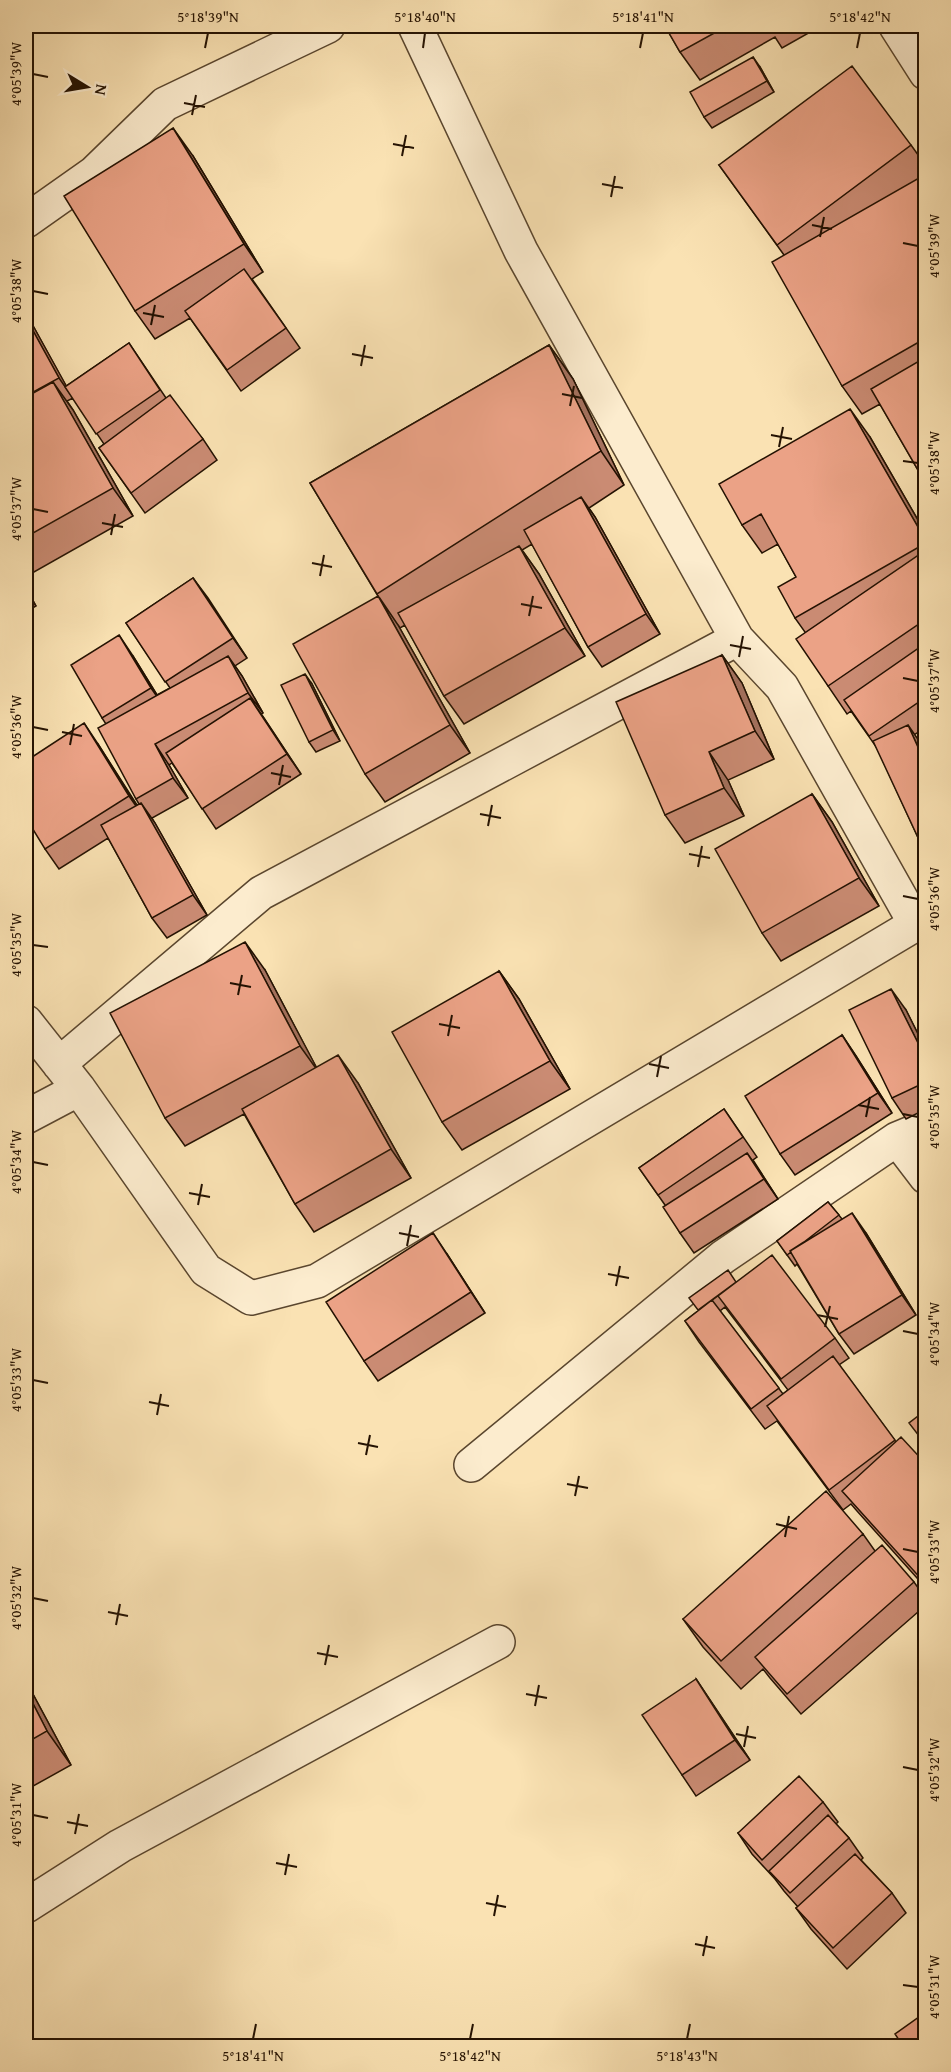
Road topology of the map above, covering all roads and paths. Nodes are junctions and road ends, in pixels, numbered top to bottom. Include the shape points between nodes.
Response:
1 (328, 26) edge
2 (415, 26) edge
3 (896, 26) edge
4 (926, 73) edge
5 (26, 221) edge
6 (737, 639) junction
7 (921, 922) edge
8 (26, 1022) edge
9 (59, 1064) junction
10 (79, 1089) junction
11 (26, 1117) edge
12 (911, 1133) edge
13 (926, 1177) edge
14 (471, 1465) dead end
15 (498, 1642) dead end
16 (26, 1906) edge

1 - 5 street via 165,104 94,173
2 - 6 street via 521,250
3 - 4 street
6 - 7 street via 782,687
6 - 9 street via 261,893
7 - 10 street via 317,1281 250,1298 206,1270
8 - 9 street
9 - 10 street
10 - 11 street
12 - 13 street
12 - 14 street via 723,1257
15 - 16 street via 120,1846

